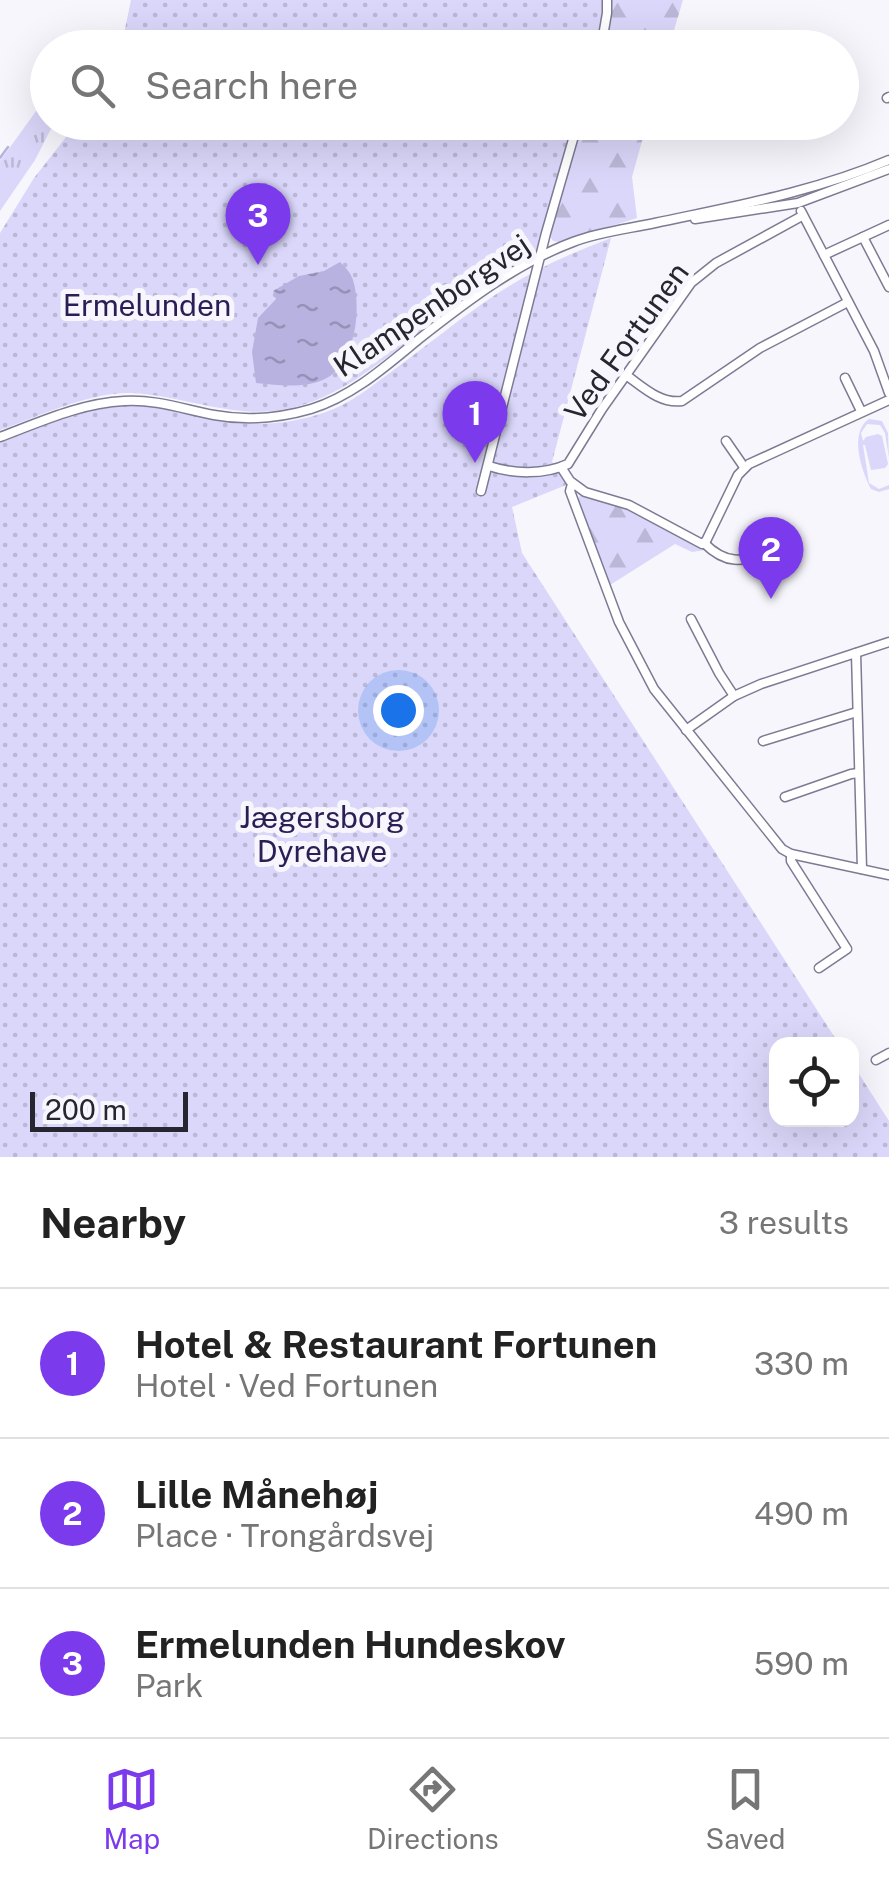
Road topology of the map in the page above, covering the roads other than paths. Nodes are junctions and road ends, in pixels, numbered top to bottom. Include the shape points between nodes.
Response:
1 (607, 0) edge
2 (605, 30) edge
3 (573, 140) edge
4 (889, 160) edge
5 (889, 169) edge
6 (796, 198) junction
7 (802, 216) junction
8 (889, 225) edge
9 (863, 237) junction
10 (824, 255) junction
11 (540, 257) junction
12 (889, 287) edge
13 (848, 302) junction
14 (626, 374) junction
15 (845, 378) dead end
16 (889, 392) edge
17 (889, 400) edge
18 (861, 412) junction
19 (0, 436) edge
20 (726, 441) dead end
21 (489, 466) junction
22 (562, 467) junction
23 (744, 467) junction
24 (572, 484) junction
25 (481, 490) dead end
26 (704, 543) junction
27 (770, 553) dead end
28 (691, 619) dead end
29 (889, 642) edge
30 (856, 653) junction
31 (734, 696) junction
32 (858, 712) junction
33 (686, 730) junction
34 (763, 740) dead end
35 (860, 774) junction
36 (785, 797) dead end
37 (791, 854) junction
38 (862, 869) junction
39 (889, 876) edge
40 (820, 968) dead end
41 (888, 1055) edge
42 (876, 1060) dead end

1 - 2 street
3 - 11 street
4 - 6 street, Klampenborgvej
5 - 6 street, Klampenborgvej
6 - 7 street
6 - 11 street, Klampenborgvej via 584,239
7 - 10 street
7 - 14 street, Ved Fortunen via 704,271
8 - 9 street
9 - 10 street
9 - 12 street
10 - 13 street
11 - 19 street, Klampenborgvej via 316,408 250,418 122,401 79,408
11 - 21 street
13 - 14 street via 760,348 682,402 660,398
13 - 16 street
14 - 22 street, Ved Fortunen
15 - 18 street
17 - 18 street
18 - 23 street
20 - 23 street
21 - 22 street via 509,472
21 - 25 street
22 - 24 street
23 - 26 street
24 - 26 street
24 - 33 street via 619,622 654,688
26 - 27 street via 735,561
28 - 31 street
29 - 30 street
30 - 31 street
30 - 32 street
31 - 33 street
32 - 34 street
32 - 35 street
33 - 37 street
35 - 36 street
35 - 38 street
37 - 38 street
37 - 40 street via 848,949
38 - 39 street
41 - 42 street

